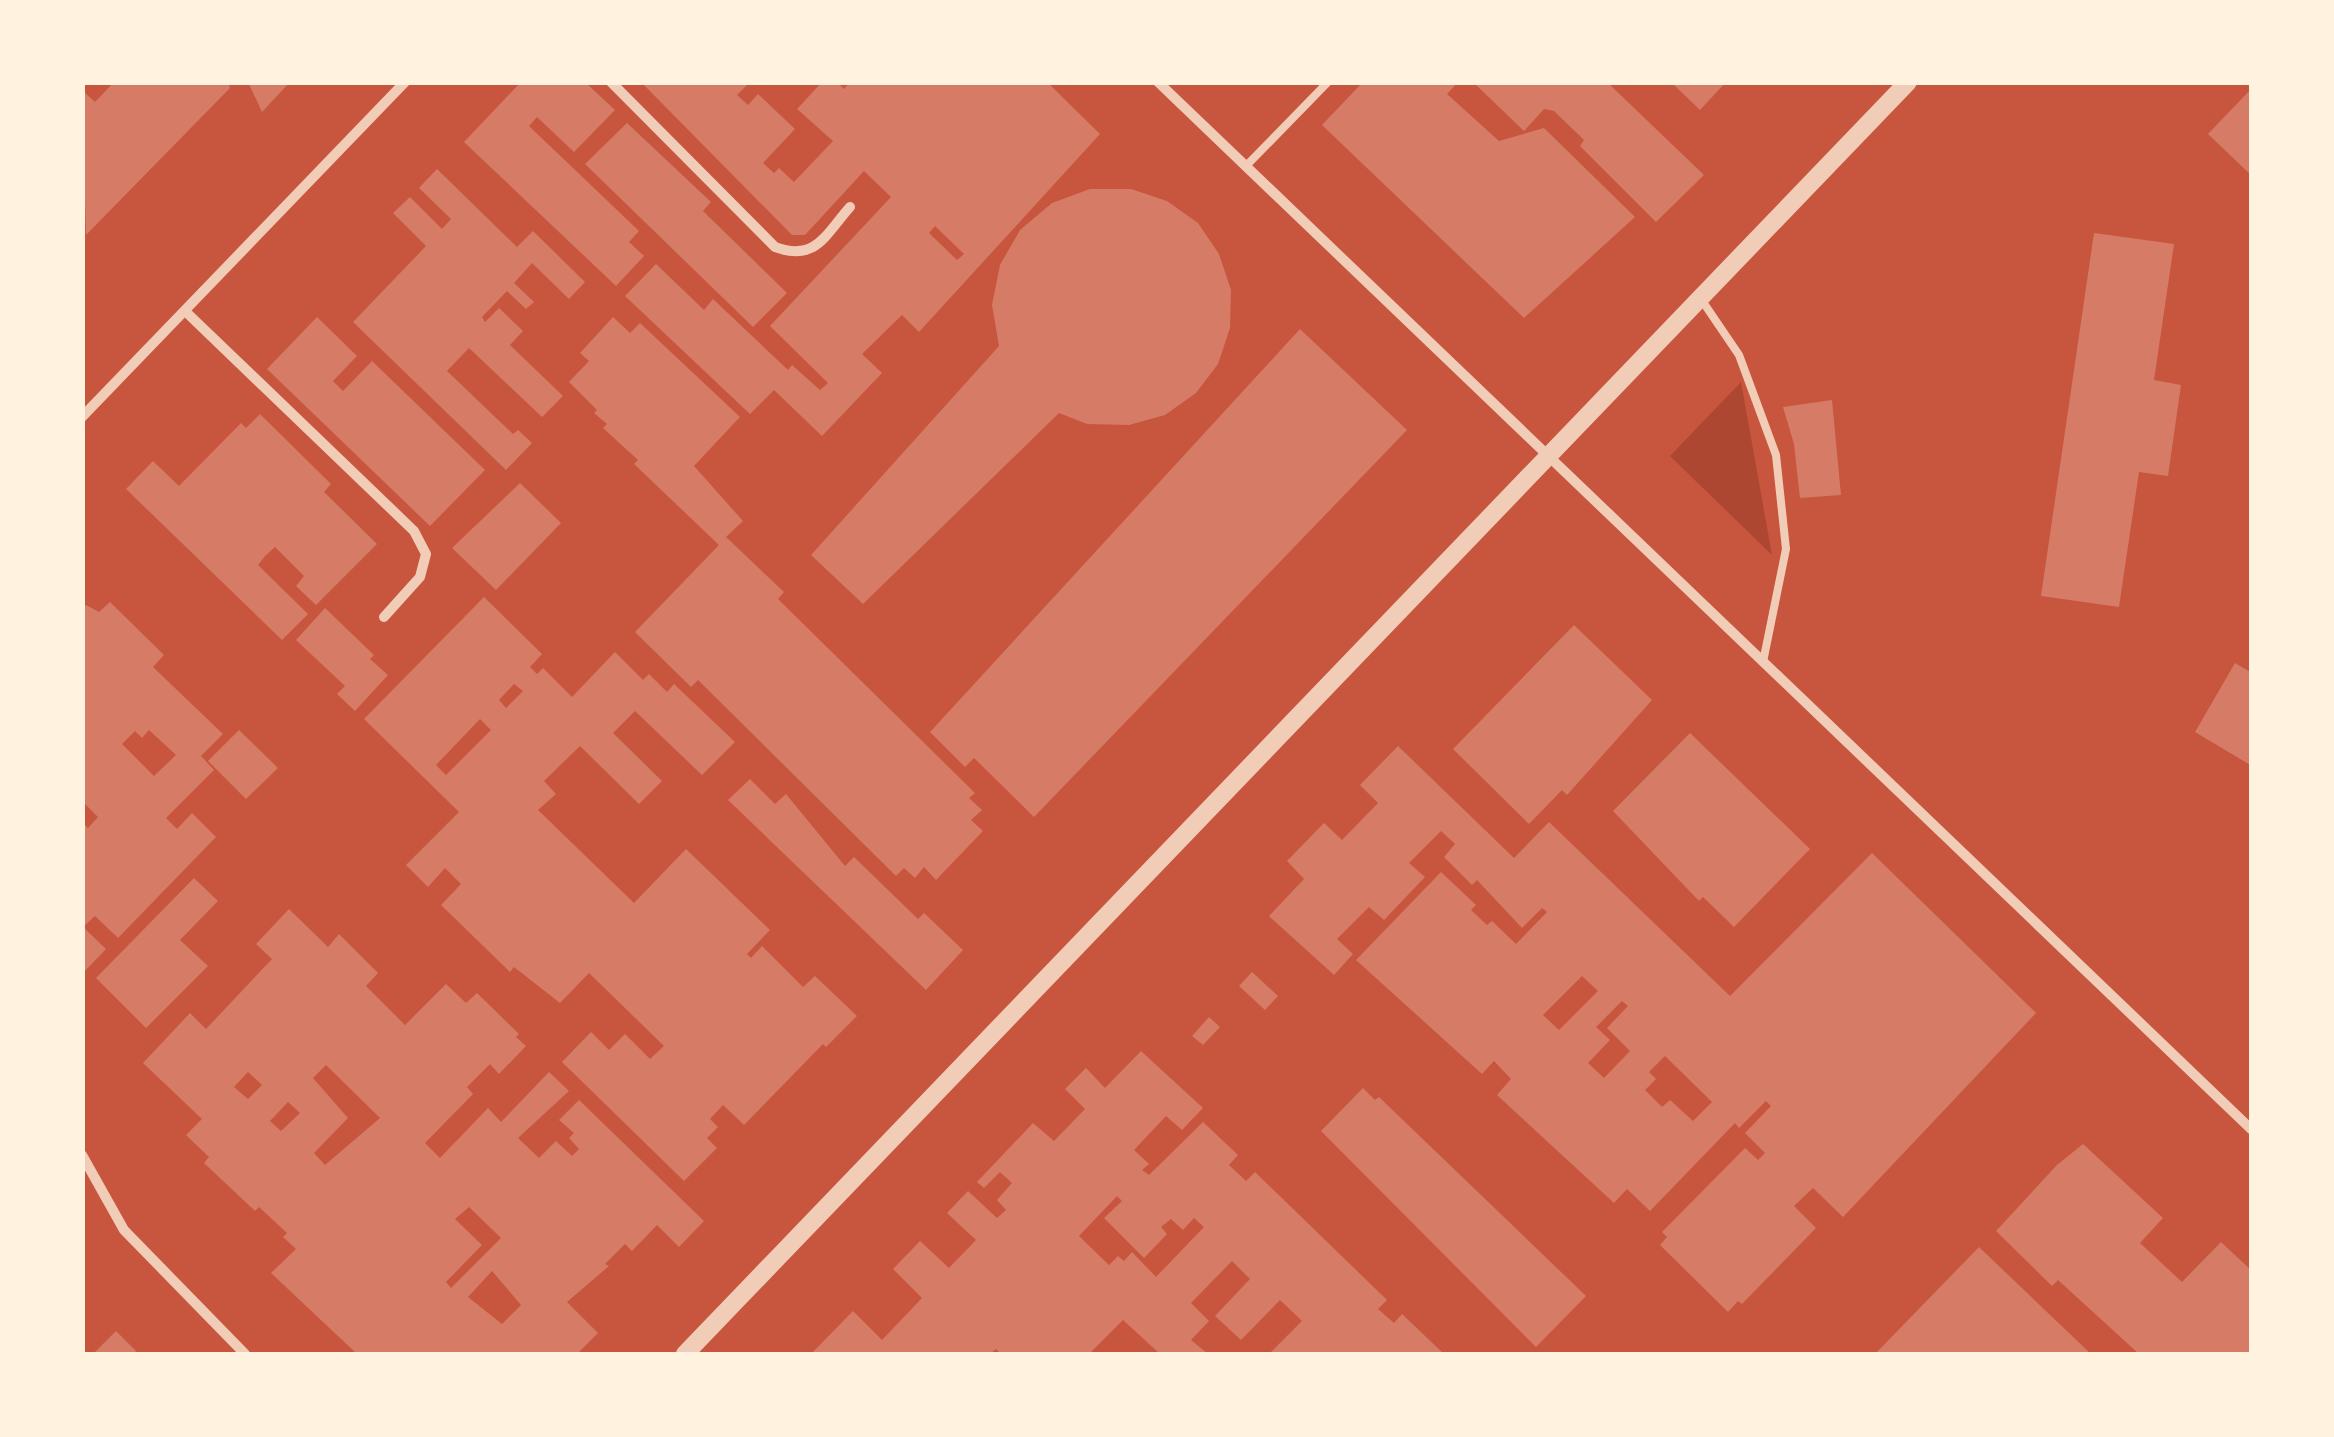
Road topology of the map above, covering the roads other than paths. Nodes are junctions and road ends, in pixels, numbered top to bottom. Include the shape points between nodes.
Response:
1 (404, 82) edge
2 (611, 82) edge
3 (1158, 82) edge
4 (1328, 82) edge
5 (1908, 82) edge
6 (1246, 166) junction
7 (850, 206) dead end
8 (1701, 299) junction
9 (185, 310) junction
10 (82, 417) edge
11 (1550, 458) junction
12 (384, 617) dead end
13 (1763, 662) junction
14 (2252, 1130) edge
15 (82, 1155) edge
16 (245, 1354) edge
17 (684, 1354) edge

1 - 9 street
2 - 7 street via 775,247 796,255 813,250
3 - 6 street
4 - 6 lane
5 - 8 street
6 - 11 street
8 - 11 street
8 - 13 lane via 1740,355 1776,455 1786,549
9 - 10 street
9 - 12 street via 414,531 426,554 420,577
11 - 13 street
11 - 17 street
13 - 14 street
15 - 16 street via 124,1230

